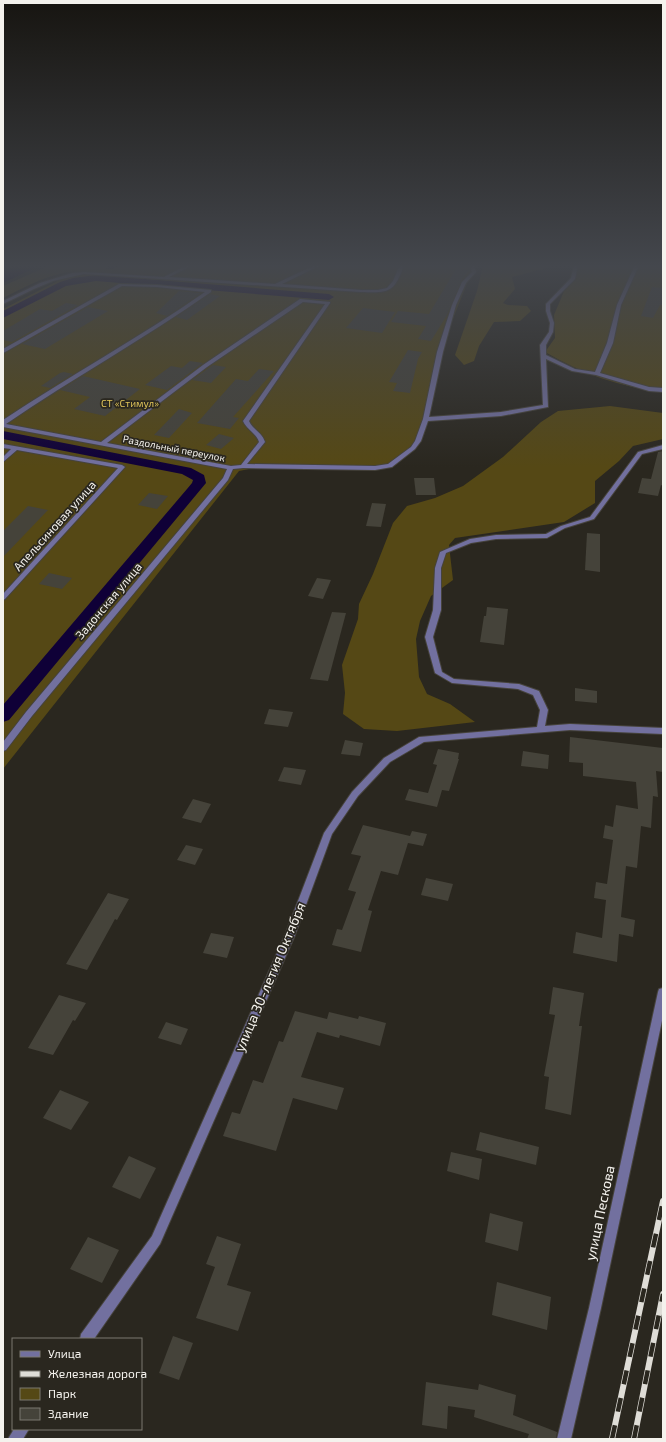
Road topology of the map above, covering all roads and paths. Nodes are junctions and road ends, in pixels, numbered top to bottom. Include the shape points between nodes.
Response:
1 (36, 332) edge
2 (146, 332) edge
3 (255, 332) edge
4 (308, 332) edge
5 (446, 332) edge
6 (551, 332) edge
7 (613, 332) edge
8 (3, 351) edge
9 (543, 355) junction
10 (597, 374) junction
11 (663, 390) edge
12 (426, 419) junction
13 (3, 424) edge
14 (102, 444) junction
15 (3, 446) edge
16 (16, 448) junction
17 (663, 448) edge
18 (3, 460) edge
19 (243, 466) junction
20 (231, 468) junction
21 (3, 598) edge
22 (540, 730) junction
23 (663, 731) edge
24 (3, 748) edge
25 (663, 992) edge
26 (87, 1338) edge
27 (21, 1430) edge
28 (15, 1439) edge
29 (564, 1439) edge

1 - 8 street
2 - 13 street via 30,404
3 - 14 street via 205,366
4 - 19 street via 246,421 262,442
5 - 12 street
6 - 9 street via 543,345
7 - 10 street
9 - 10 street via 574,370
9 - 12 street via 546,406 501,414
10 - 11 street via 649,389
12 - 19 street, Раздольный переулок via 416,445 390,466
13 - 14 street, Раздольный переулок
14 - 20 street, Раздольный переулок
15 - 16 street
16 - 18 street
16 - 21 street, Апельсиновая улица via 122,467
17 - 22 street via 640,453 592,518 562,527 547,536 496,537 470,542 443,552 438,568 437,610 428,637 439,673 452,681 519,686 536,693 544,710
19 - 20 street, Раздольный переулок
20 - 24 street, Задонская улица via 226,479
22 - 23 street, улица 30-летия Октября via 570,727
22 - 26 street, улица 30-летия Октября via 422,739 387,760 355,794 328,833 290,935 156,1240
25 - 29 street, улица Пескова
27 - 28 street

